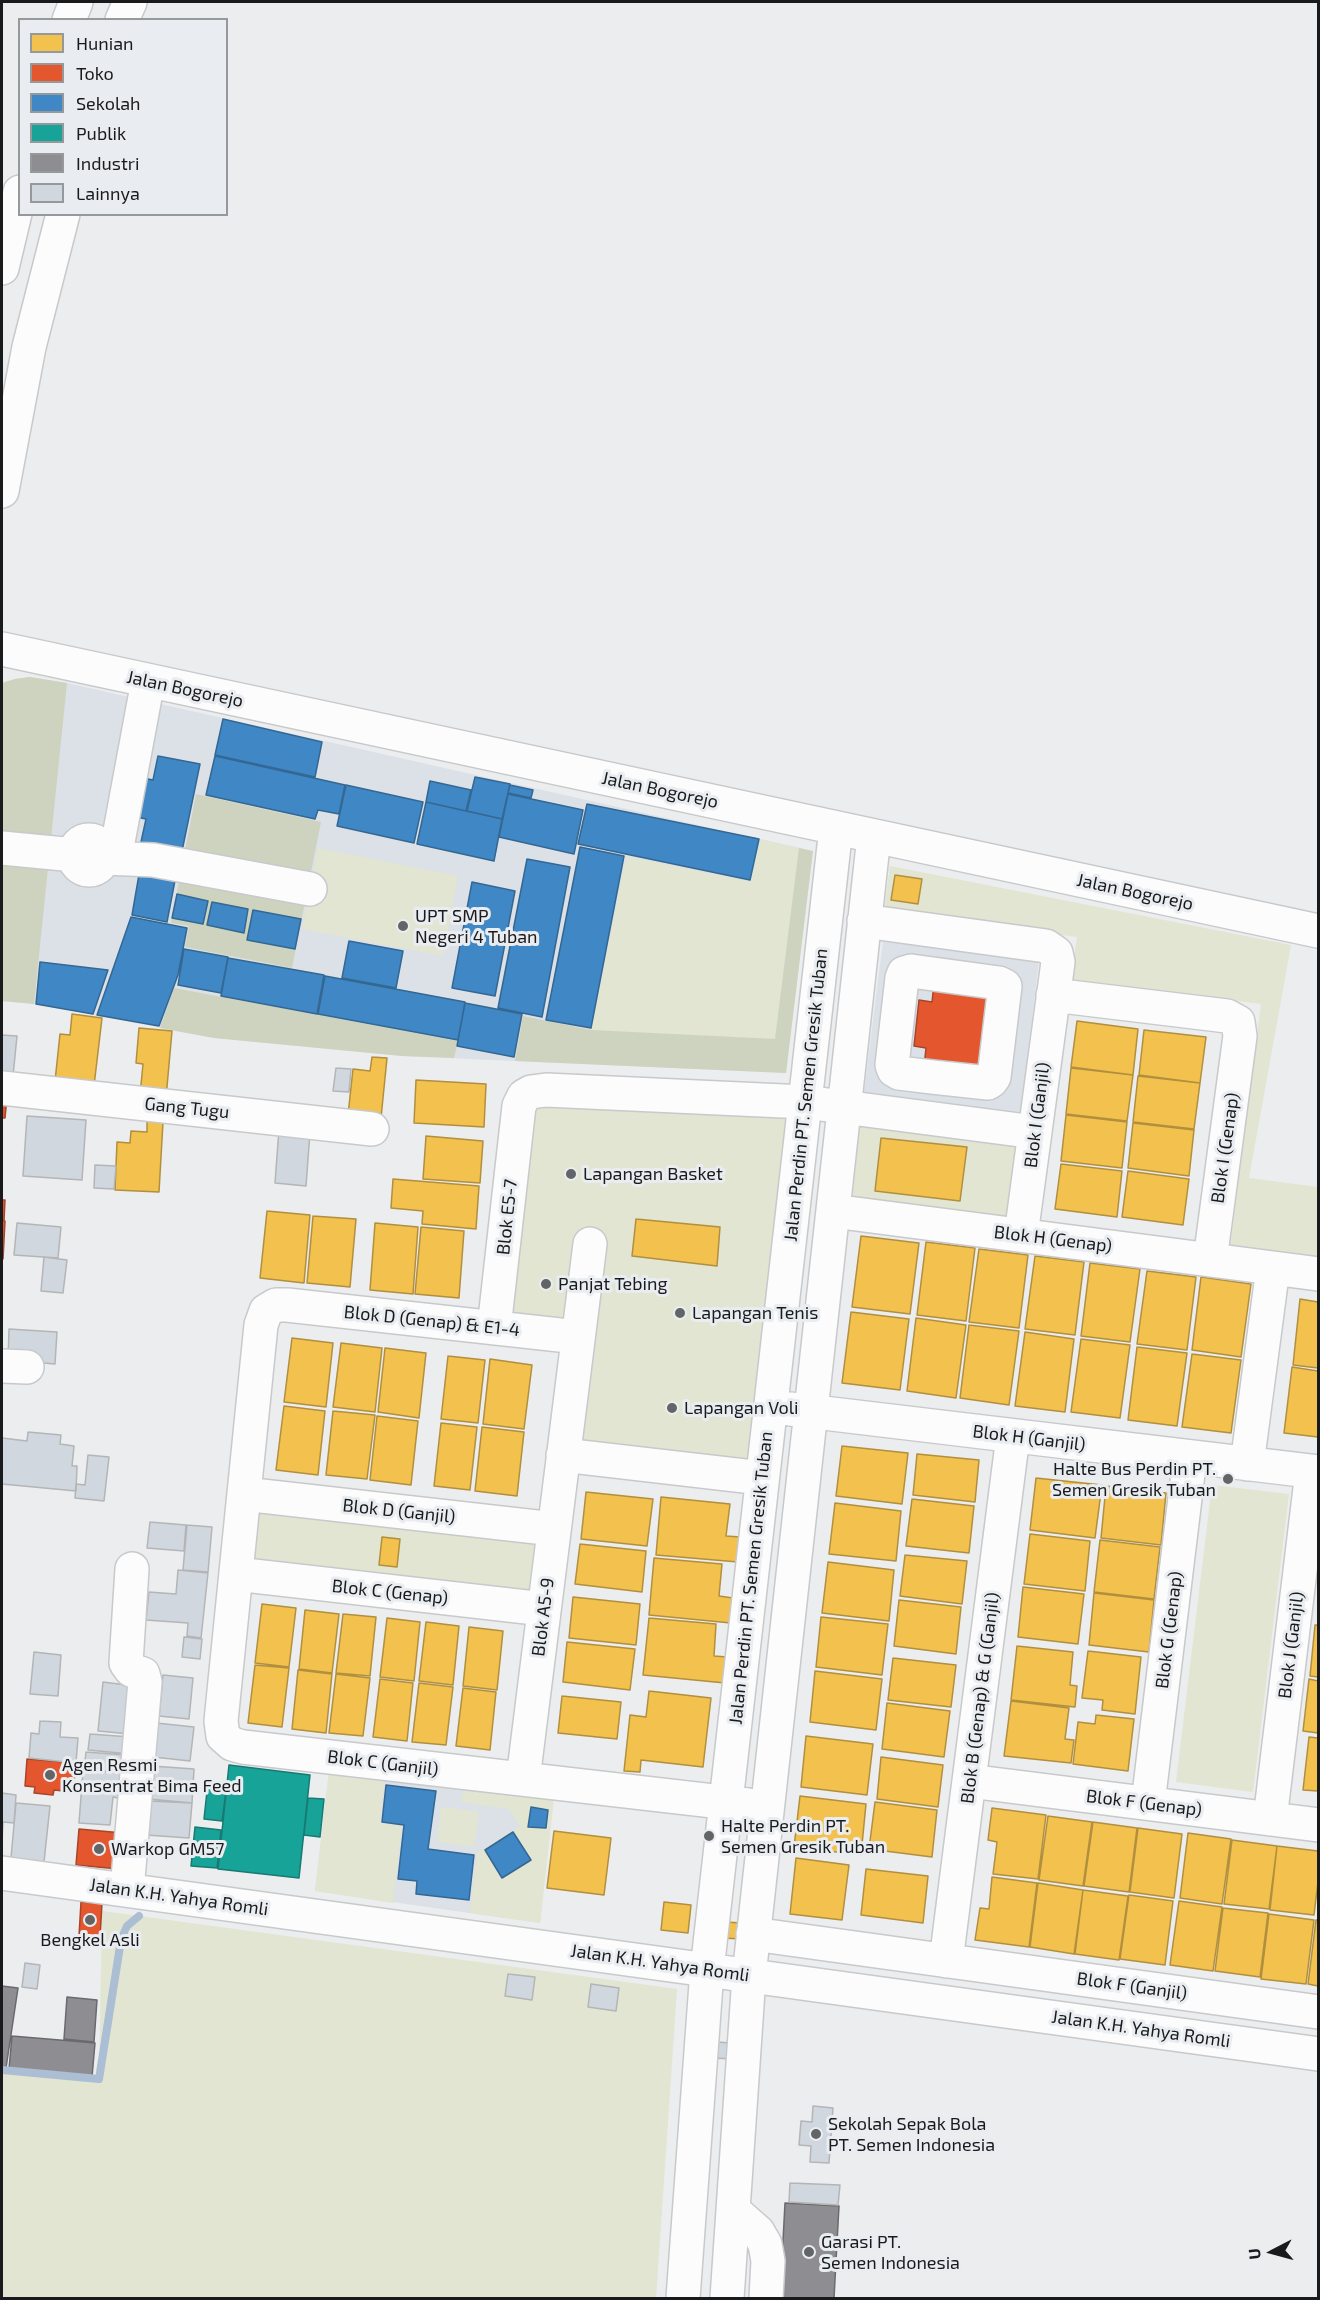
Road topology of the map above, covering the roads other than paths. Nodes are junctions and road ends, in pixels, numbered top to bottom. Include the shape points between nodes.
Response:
1 (76, 2) edge
2 (130, 2) edge
3 (70, 18) edge
4 (123, 18) edge
5 (18, 200) edge
6 (62, 216) edge
7 (2, 268) edge
8 (2, 491) edge
9 (2, 649) edge
10 (148, 681) junction
11 (836, 828) junction
12 (874, 836) junction
13 (2, 848) edge
14 (98, 857) junction
15 (310, 889) dead end
16 (864, 921) junction
17 (1318, 932) edge
18 (972, 936) junction
19 (945, 976) junction
20 (858, 982) junction
21 (901, 988) junction
22 (1004, 1000) junction
23 (1053, 1000) junction
24 (850, 1051) junction
25 (893, 1056) junction
26 (932, 1077) junction
27 (994, 1077) junction
28 (1041, 1084) junction
29 (2, 1088) edge
30 (805, 1102) junction
31 (844, 1107) junction
32 (949, 1120) junction
33 (372, 1129) dead end
34 (1035, 1132) junction
35 (833, 1210) junction
36 (1021, 1235) junction
37 (590, 1244) dead end
38 (1210, 1260) junction
39 (1273, 1268) junction
40 (1318, 1274) edge
41 (494, 1328) junction
42 (578, 1337) junction
43 (771, 1407) junction
44 (811, 1412) junction
45 (1013, 1436) junction
46 (563, 1455) junction
47 (1191, 1457) junction
48 (1247, 1464) junction
49 (1315, 1472) edge
50 (762, 1478) junction
51 (244, 1494) junction
52 (554, 1529) junction
53 (132, 1569) dead end
54 (236, 1574) junction
55 (544, 1609) junction
56 (523, 1779) junction
57 (969, 1781) junction
58 (726, 1802) junction
59 (1148, 1803) junction
60 (767, 1807) junction
61 (1270, 1819) junction
62 (1318, 1825) edge
63 (2, 1873) edge
64 (127, 1890) junction
65 (714, 1902) junction
66 (755, 1920) junction
67 (946, 1961) junction
68 (706, 1970) junction
69 (749, 1976) junction
70 (1318, 2012) edge
71 (703, 2025) junction
72 (745, 2028) junction
73 (1318, 2054) edge
74 (733, 2210) junction
75 (684, 2290) edge
76 (727, 2291) edge
77 (766, 2298) edge

1 - 3 main road
2 - 4 main road
5 - 7 main road
6 - 8 main road via 29,347
9 - 10 main road, Jalan Bogorejo
10 - 11 main road, Jalan Bogorejo
10 - 14 main road
11 - 12 main road, Jalan Bogorejo
11 - 30 main road, Jalan Perdin PT. Semen Gresik Tuban
12 - 16 main road
12 - 17 main road, Jalan Bogorejo
13 - 14 main road
14 - 15 main road via 153,860
16 - 18 main road, Blok I (Ganjil)
16 - 20 main road
18 - 19 main road via 968,964 957,974
18 - 23 main road, Blok I (Ganjil) via 1050,947 1058,958
19 - 21 main road via 909,971 903,975
19 - 22 main road via 1001,983 1005,988
20 - 21 main road
20 - 24 main road
21 - 25 main road
22 - 23 main road
22 - 27 main road
23 - 28 main road, Blok I (Ganjil)
23 - 38 main road, Blok I (Genap) via 1231,1017 1238,1022 1240,1036
24 - 25 main road
24 - 31 main road
25 - 26 main road via 896,1071
26 - 27 main road via 988,1083
26 - 32 main road via 944,1081 950,1090
27 - 28 main road
28 - 34 main road, Blok I (Ganjil)
29 - 33 main road, Gang Tugu
30 - 31 main road
30 - 41 main road, Blok E5-7 via 539,1090 526,1094 519,1106
30 - 43 main road, Jalan Perdin PT. Semen Gresik Tuban
31 - 32 main road
31 - 35 main road
32 - 34 main road
34 - 36 main road, Blok I (Ganjil)
35 - 36 main road, Blok H (Genap)
35 - 44 main road
36 - 38 main road, Blok H (Genap)
37 - 42 main road, Blok A5-9
38 - 39 main road, Blok H (Genap)
39 - 40 main road, Blok H (Genap)
39 - 48 main road
41 - 42 main road, Blok D (Genap) & E1-4
41 - 51 main road, Blok D (Genap) & E1-4 via 287,1305 266,1311
42 - 46 main road, Blok A5-9
43 - 44 main road, Blok H (Ganjil)
43 - 50 main road, Jalan Perdin PT. Semen Gresik Tuban
44 - 45 main road, Blok H (Ganjil)
44 - 60 main road
45 - 47 main road, Blok H (Ganjil)
45 - 57 main road, Blok B (Genap) & G (Ganjil)
46 - 50 main road
46 - 52 main road, Blok A5-9
47 - 48 main road, Blok H (Ganjil)
47 - 59 main road, Blok G (Genap)
48 - 49 main road, Blok H (Ganjil)
49 - 61 main road, Blok J (Ganjil)
50 - 58 main road, Jalan Perdin PT. Semen Gresik Tuban
51 - 52 main road, Blok D (Ganjil)
51 - 54 main road
52 - 55 main road, Blok A5-9
53 - 64 main road via 126,1663 131,1670 143,1674 146,1682
54 - 55 main road, Blok C (Genap)
54 - 56 main road, Blok C (Ganjil) via 221,1727 228,1742 243,1747
55 - 56 main road, Blok A5-9
56 - 58 main road, Blok C (Ganjil)
57 - 59 main road, Blok F (Genap)
57 - 67 main road, Blok B (Genap) & G (Ganjil)
58 - 60 main road, Blok C (Ganjil)
58 - 65 main road, Jalan Perdin PT. Semen Gresik Tuban
59 - 61 main road, Blok F (Genap)
60 - 66 main road
61 - 62 main road, Blok F (Genap)
63 - 64 main road, Jalan K.H. Yahya Romli
64 - 68 main road, Jalan K.H. Yahya Romli
65 - 66 main road, Blok F (Ganjil)
65 - 68 main road, Jalan Perdin PT. Semen Gresik Tuban
66 - 67 main road, Blok F (Ganjil)
66 - 69 main road
67 - 70 main road, Blok F (Ganjil)
68 - 69 main road, Jalan K.H. Yahya Romli
68 - 71 main road, Jalan Perdin PT. Semen Gresik Tuban
69 - 72 main road
69 - 73 main road, Jalan K.H. Yahya Romli
71 - 72 main road
71 - 75 main road, Jalan Perdin PT. Semen Gresik Tuban
72 - 74 main road
74 - 76 main road
74 - 77 main road via 758,2232 765,2244
75 - 76 main road

